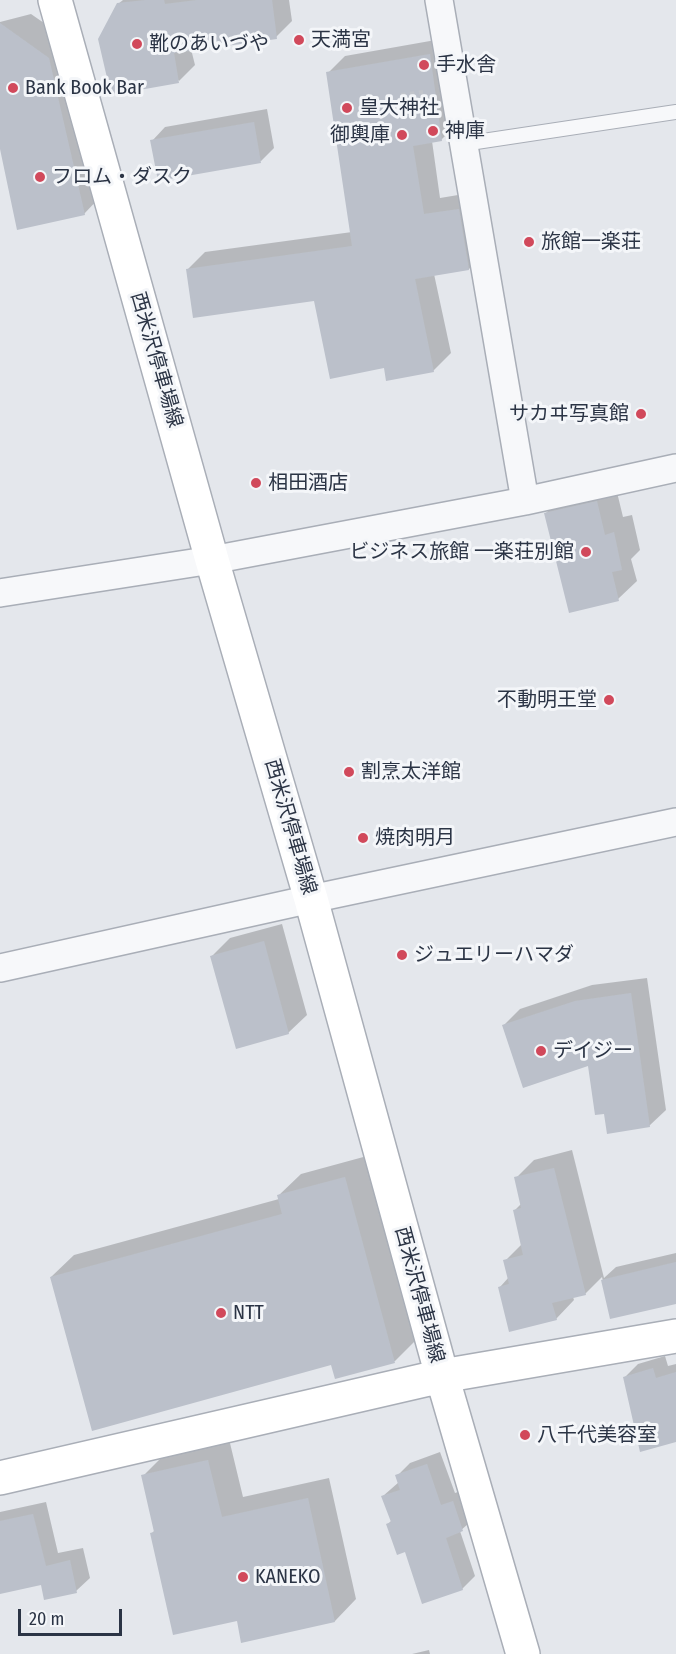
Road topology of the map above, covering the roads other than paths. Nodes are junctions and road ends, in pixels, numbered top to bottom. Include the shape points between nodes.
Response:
1 (55, 0) edge
2 (439, 0) edge
3 (676, 112) edge
4 (464, 144) junction
5 (676, 468) edge
6 (525, 501) junction
7 (212, 560) junction
8 (0, 593) edge
9 (676, 822) edge
10 (311, 899) junction
11 (0, 968) edge
12 (676, 1336) edge
13 (442, 1376) junction
14 (0, 1478) edge
15 (524, 1654) edge

1 - 7 main road, 西米沢停車場線
2 - 4 street
3 - 4 lane
4 - 6 street
5 - 6 street
6 - 7 street
7 - 8 street
7 - 10 main road, 西米沢停車場線
9 - 10 street
10 - 11 street
10 - 13 main road, 西米沢停車場線
12 - 13 main road
13 - 14 main road
13 - 15 main road, 西米沢停車場線

